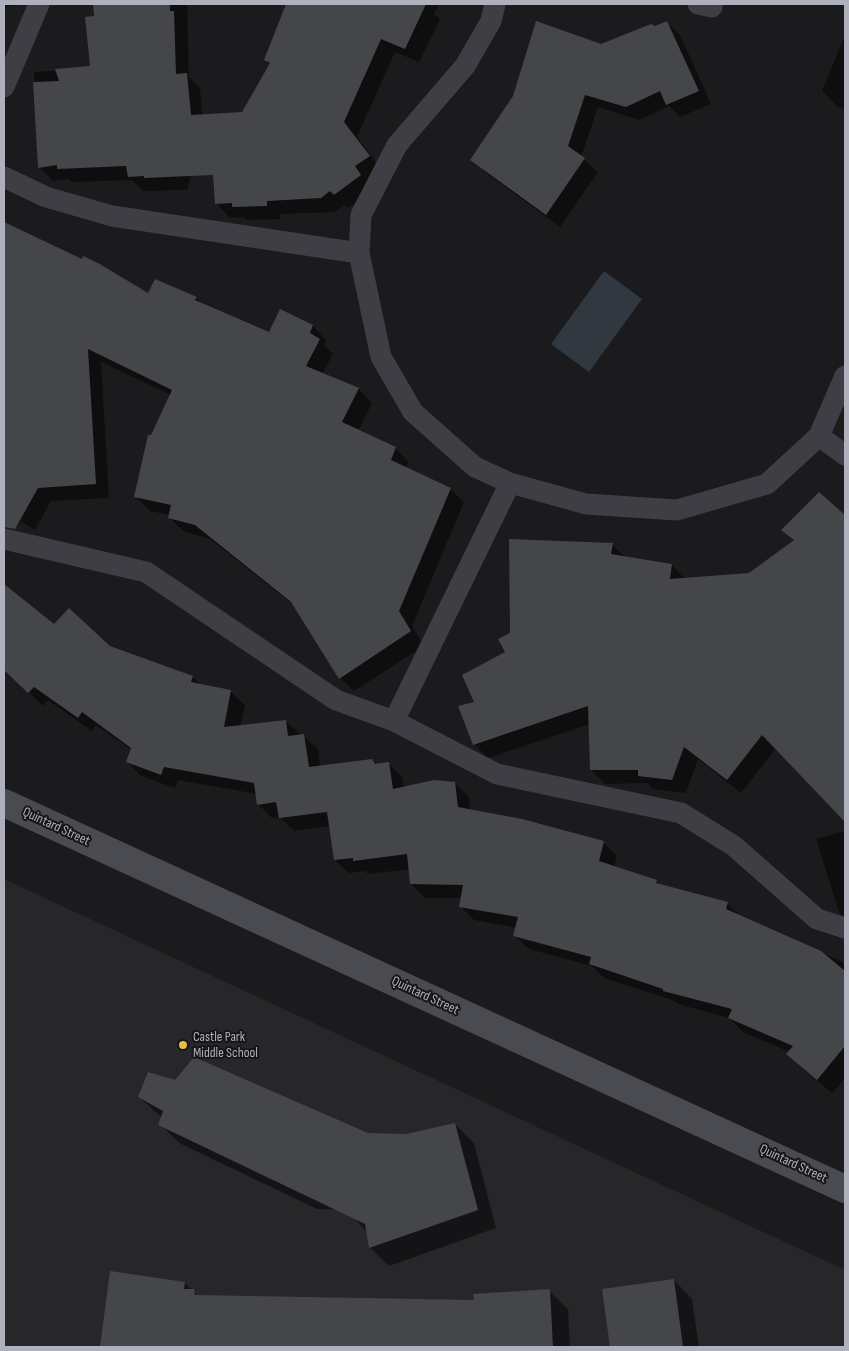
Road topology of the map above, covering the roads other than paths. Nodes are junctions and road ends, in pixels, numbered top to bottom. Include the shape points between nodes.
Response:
1 (39, 4) edge
2 (494, 4) edge
3 (4, 87) edge
4 (4, 176) edge
5 (359, 253) junction
6 (845, 376) edge
7 (818, 436) junction
8 (845, 455) edge
9 (510, 483) junction
10 (4, 539) edge
11 (394, 721) junction
12 (4, 803) edge
13 (845, 928) edge
14 (845, 1188) edge

1 - 3 lane
2 - 5 lane via 491,21 466,66 397,145 361,215
4 - 5 lane via 46,197 112,216
5 - 9 lane via 381,357 412,412 475,467
6 - 7 lane
7 - 8 lane
7 - 9 lane via 767,484 676,510 586,504
9 - 11 lane
10 - 11 lane via 146,572 336,700
11 - 13 lane via 497,774 681,812 734,846 817,920
12 - 14 street, Quintard Street

